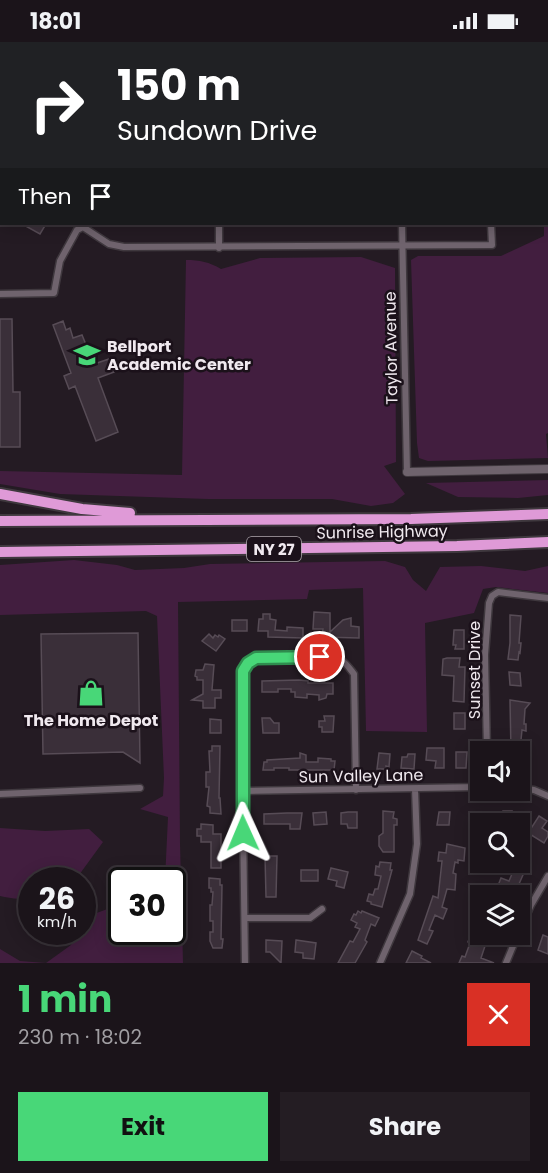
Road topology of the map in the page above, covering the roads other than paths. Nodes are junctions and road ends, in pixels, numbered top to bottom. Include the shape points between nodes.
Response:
1 (219, 225) edge
2 (402, 225) edge
3 (491, 225) edge
4 (402, 246) junction
5 (219, 248) junction
6 (0, 294) edge
7 (548, 469) edge
8 (407, 472) joint
9 (0, 494) edge
10 (548, 514) edge
11 (240, 519) junction
12 (0, 521) edge
13 (548, 542) edge
14 (0, 552) edge
15 (548, 598) edge
16 (488, 741) edge
17 (470, 787) edge
18 (140, 788) dead end
19 (415, 789) junction
20 (530, 789) edge
21 (356, 790) junction
22 (242, 791) junction
23 (0, 794) edge
24 (548, 796) edge
25 (548, 876) edge
26 (530, 907) edge
27 (322, 909) dead end
28 (245, 918) junction
29 (513, 945) edge
30 (245, 963) edge
31 (380, 963) edge
32 (506, 963) edge

1 - 5 street
2 - 4 street, Taylor Avenue
3 - 4 street via 492,245
4 - 5 street
4 - 8 street, Taylor Avenue
5 - 6 street via 124,247 109,244 83,227 77,230 60,261 54,293
7 - 8 street
9 - 11 highway via 102,511
10 - 11 highway, Sunrise Highway / NY 27
11 - 12 highway, Sunrise Highway / NY 27
13 - 14 highway, Sunrise Highway / NY 27
15 - 16 street, Sunset Drive via 498,592 489,603
17 - 19 street, Sun Valley Lane
18 - 23 street
19 - 21 street, Sun Valley Lane
19 - 31 street via 417,844 410,894
20 - 24 street
21 - 22 street, Sun Valley Lane
21 - 22 street via 354,674 340,660 320,657 256,658 243,671
22 - 28 street
25 - 26 street
27 - 28 street via 310,918
28 - 30 street
29 - 32 street

